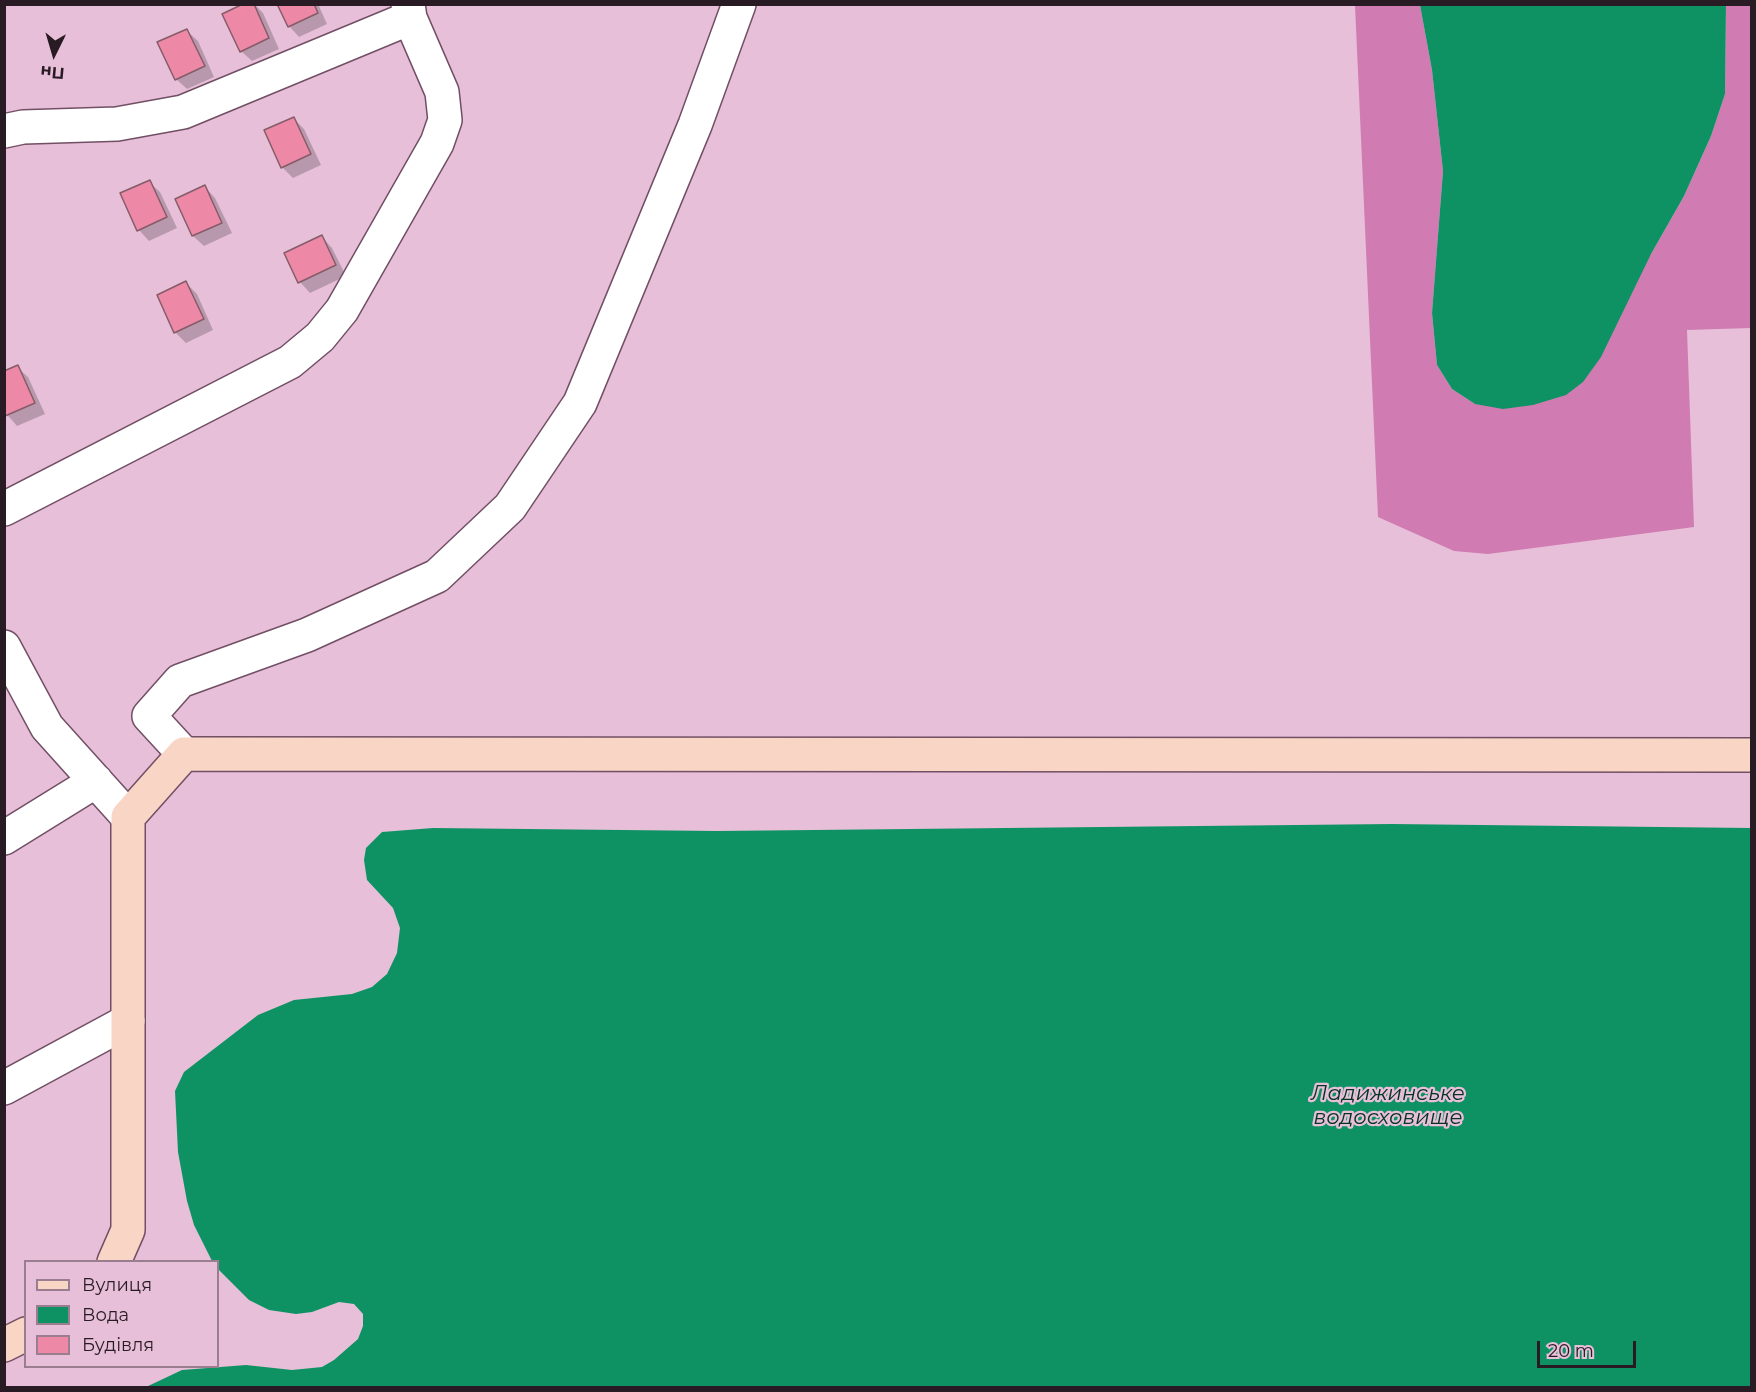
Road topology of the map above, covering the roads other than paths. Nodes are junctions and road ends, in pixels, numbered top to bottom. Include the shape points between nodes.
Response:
1 (739, 4) edge
2 (409, 11) edge
3 (4, 131) edge
4 (4, 509) edge
5 (4, 647) edge
6 (184, 754) junction
7 (1752, 756) edge
8 (96, 781) junction
9 (128, 817) junction
10 (4, 838) edge
11 (128, 1021) junction
12 (4, 1088) edge
13 (115, 1260) edge
14 (24, 1335) edge
15 (4, 1345) edge

1 - 6 street via 695,125 580,403 510,507 437,576 307,634 180,681 149,716
2 - 3 street via 183,112 117,124
2 - 4 street via 442,93 445,120 437,143 342,310 320,337 290,362
5 - 8 street via 47,727
6 - 7 street
6 - 9 street
8 - 9 street
8 - 10 street
9 - 11 street
11 - 12 street
11 - 13 street via 128,1230
14 - 15 street

